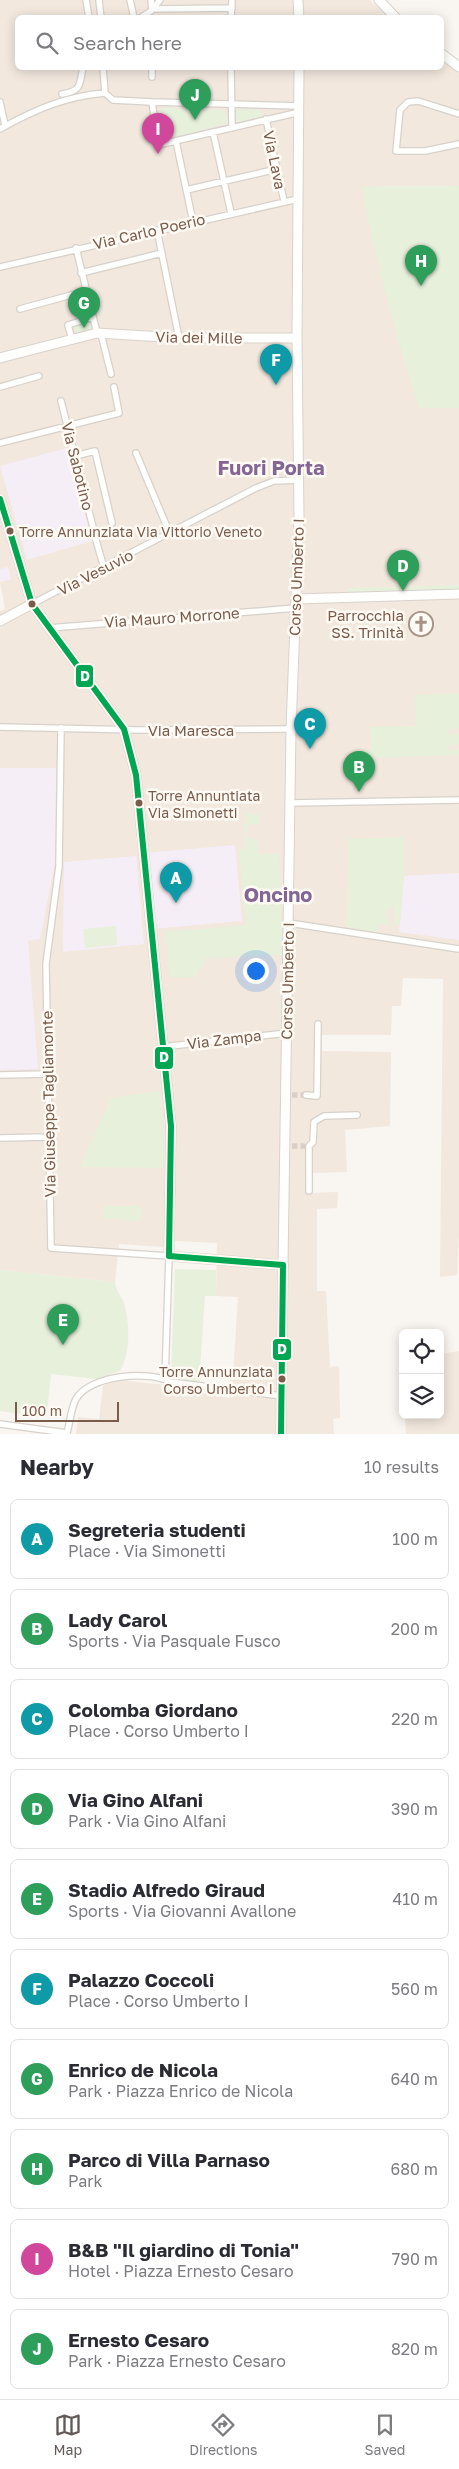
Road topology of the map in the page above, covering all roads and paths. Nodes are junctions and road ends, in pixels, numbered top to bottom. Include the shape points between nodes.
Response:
1 (86, 0) edge
2 (99, 0) edge
3 (130, 0) edge
4 (151, 0) edge
5 (160, 0) edge
6 (232, 0) edge
7 (298, 0) edge
8 (379, 0) edge
9 (232, 8) junction
10 (151, 12) edge
11 (88, 15) edge
12 (102, 15) edge
13 (133, 15) edge
14 (231, 15) edge
15 (299, 15) edge
16 (393, 15) edge
17 (444, 55) edge
18 (459, 66) edge
19 (83, 70) edge
20 (102, 70) edge
21 (152, 70) edge
22 (231, 70) edge
23 (299, 70) edge
24 (152, 76) dead end
25 (105, 93) junction
26 (62, 94) dead end
27 (0, 102) edge
28 (152, 102) junction
29 (231, 105) junction
30 (300, 109) junction
31 (459, 114) edge
32 (266, 119) junction
33 (3, 127) edge
34 (232, 128) junction
35 (213, 132) junction
36 (176, 141) junction
37 (459, 144) edge
38 (276, 169) junction
39 (224, 181) junction
40 (186, 190) junction
41 (298, 199) junction
42 (284, 201) junction
43 (231, 213) junction
44 (193, 222) junction
45 (157, 230) junction
46 (76, 248) junction
47 (162, 253) junction
48 (0, 266) edge
49 (81, 273) junction
50 (86, 291) junction
51 (20, 309) dead end
52 (93, 317) junction
53 (99, 334) junction
54 (179, 338) junction
55 (297, 338) junction
56 (72, 340) junction
57 (0, 358) edge
58 (111, 374) dead end
59 (39, 376) dead end
60 (0, 387) edge
61 (114, 388) dead end
62 (61, 401) dead end
63 (68, 426) junction
64 (0, 443) edge
65 (136, 453) dead end
66 (75, 456) junction
67 (299, 480) junction
68 (0, 499) edge
69 (112, 523) dead end
70 (94, 531) dead end
71 (170, 534) junction
72 (96, 540) dead end
73 (104, 568) junction
74 (459, 594) edge
75 (296, 603) junction
76 (32, 604) junction
77 (0, 621) edge
78 (49, 628) junction
79 (0, 727) edge
80 (60, 728) junction
81 (124, 729) junction
82 (292, 729) junction
83 (459, 800) edge
84 (290, 803) junction
85 (289, 923) junction
86 (459, 949) edge
87 (318, 1024) dead end
88 (286, 1032) junction
89 (162, 1047) junction
90 (48, 1074) junction
91 (0, 1075) edge
92 (306, 1095) dead end
93 (357, 1115) dead end
94 (48, 1137) junction
95 (0, 1138) edge
96 (309, 1192) dead end
97 (170, 1256) junction
98 (283, 1265) junction
99 (165, 1379) junction
100 (282, 1396) junction
101 (0, 1424) edge
102 (281, 1434) edge

1 - 11 street
2 - 12 street
3 - 13 street
4 - 10 street
5 - 10 street
6 - 9 street
7 - 15 street
8 - 16 street
9 - 10 street
9 - 14 street
17 - 18 street
19 - 26 street via 78,89
20 - 25 street
21 - 24 street
22 - 29 street
23 - 30 street, Corso Umberto I
25 - 28 street via 114,100
25 - 33 street via 50,104
27 - 33 street
28 - 29 street
28 - 36 street via 158,145
29 - 30 street
29 - 34 street
30 - 32 street
30 - 41 street, Corso Umberto I
31 - 37 street via 418,101 408,102 400,110 396,151 425,151
32 - 34 street
32 - 38 street, Via Lava
34 - 35 street
35 - 36 street
35 - 39 street
36 - 40 street
38 - 39 street
38 - 42 street, Via Lava
39 - 40 street
39 - 43 street
40 - 44 street
41 - 42 street, Via Carlo Poerio
41 - 55 street, Corso Umberto I
42 - 43 street, Via Carlo Poerio
43 - 44 street, Via Carlo Poerio
44 - 45 street, Via Carlo Poerio
45 - 46 street, Via Carlo Poerio
45 - 47 street
46 - 48 street, Via Carlo Poerio
46 - 49 street
47 - 49 street
47 - 54 street
49 - 50 street
50 - 51 street
50 - 52 street
52 - 53 street
52 - 56 street via 68,324
53 - 54 street, Via dei Mille
53 - 56 street, Via dei Mille
53 - 58 street
54 - 55 street, Via dei Mille
55 - 67 street, Corso Umberto I
56 - 57 street, Via dei Mille
59 - 60 street
61 - 63 street via 120,413
62 - 63 street, Via Sabotino
63 - 64 street
63 - 66 street, Via Sabotino
65 - 71 street
66 - 69 street via 95,451
66 - 70 street, Via Sabotino
67 - 71 street, Via Vesuvio via 265,483
67 - 75 street, Corso Umberto I
68 - 76 main road
71 - 73 street, Via Vesuvio
72 - 73 street
73 - 76 street, Via Vesuvio
74 - 75 street
75 - 78 street, Via Mauro Morrone
75 - 82 street, Corso Umberto I
76 - 77 street, Via Vesuvio
76 - 78 main road
78 - 81 main road
79 - 80 street, Via Maresca
80 - 81 street, Via Maresca
80 - 90 street, Via Giuseppe Tagliamonte via 59,866 46,964
81 - 82 street, Via Maresca
81 - 89 main road via 136,775
82 - 84 street, Corso Umberto I
83 - 84 street
84 - 85 street, Corso Umberto I
85 - 86 street
85 - 88 street, Corso Umberto I
87 - 92 street via 317,1096
88 - 89 street, Via Zampa
88 - 98 street, Corso Umberto I via 289,1095
89 - 97 main road via 171,1126
90 - 91 street
90 - 94 street, Via Giuseppe Tagliamonte
93 - 96 street via 320,1118 314,1122 313,1142 307,1146
94 - 95 street
94 - 97 street, Via Giuseppe Tagliamonte via 51,1248
97 - 98 main road, Via Giuseppe Tagliamonte
97 - 99 street
98 - 100 main road, Corso Umberto I
99 - 100 street
99 - 101 street via 117,1376 85,1389 76,1398 67,1433
100 - 102 main road, Corso Umberto I

